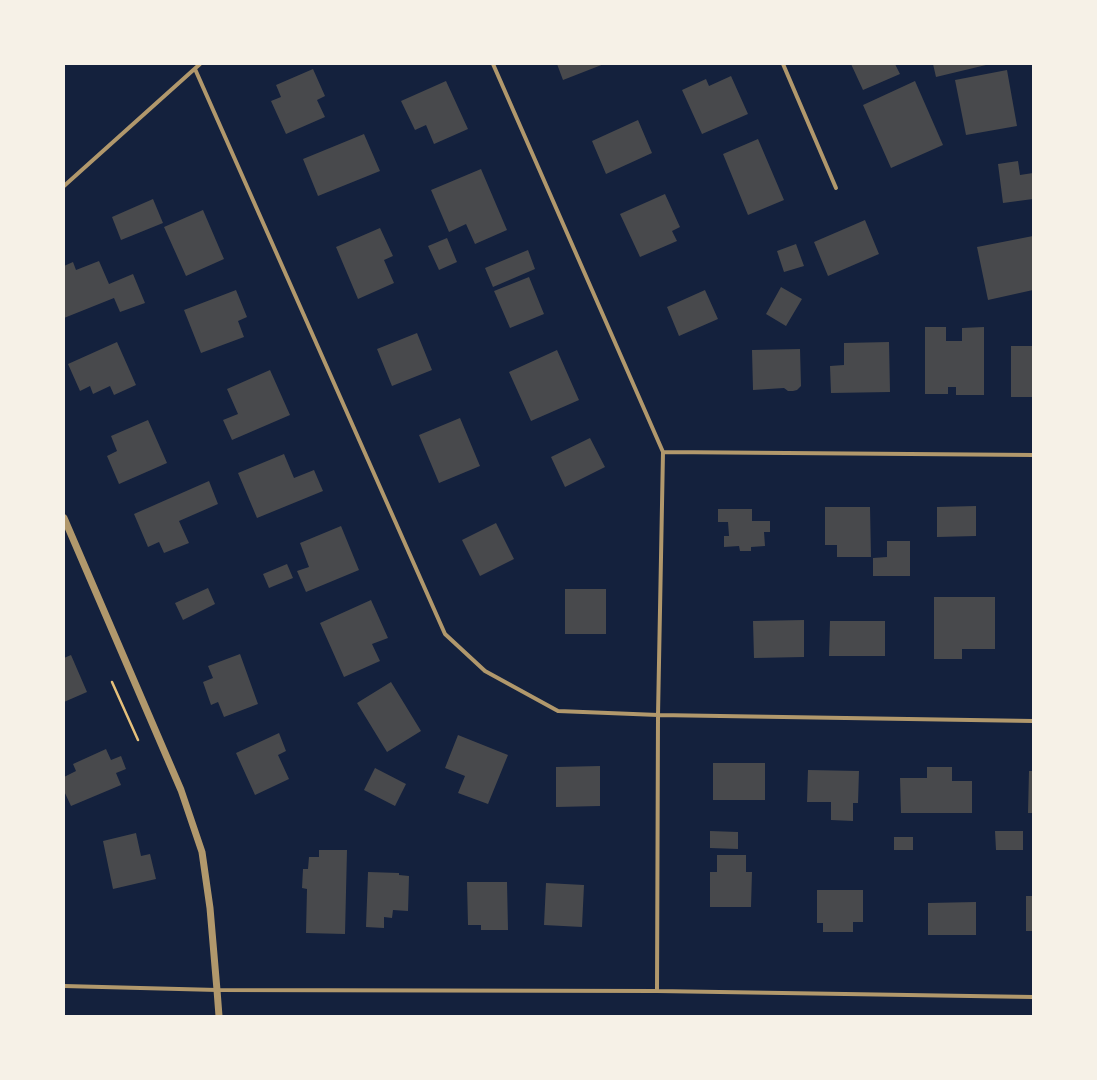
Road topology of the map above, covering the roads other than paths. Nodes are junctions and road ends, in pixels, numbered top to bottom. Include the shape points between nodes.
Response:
1 (200, 64) edge
2 (493, 64) edge
3 (783, 64) edge
4 (195, 69) junction
5 (64, 186) edge
6 (836, 188) dead end
7 (662, 452) junction
8 (1033, 455) edge
9 (64, 518) edge
10 (658, 715) junction
11 (1033, 721) edge
12 (64, 986) edge
13 (217, 990) junction
14 (657, 991) junction
15 (1033, 996) edge
16 (218, 1016) edge

1 - 4 street
2 - 7 street
3 - 6 street
4 - 5 street
4 - 10 street via 446,634 485,671 558,711
7 - 8 street
7 - 10 street
9 - 13 street via 181,790 202,852
10 - 11 street
10 - 14 street
12 - 13 street
13 - 14 street
13 - 16 street
14 - 15 street

